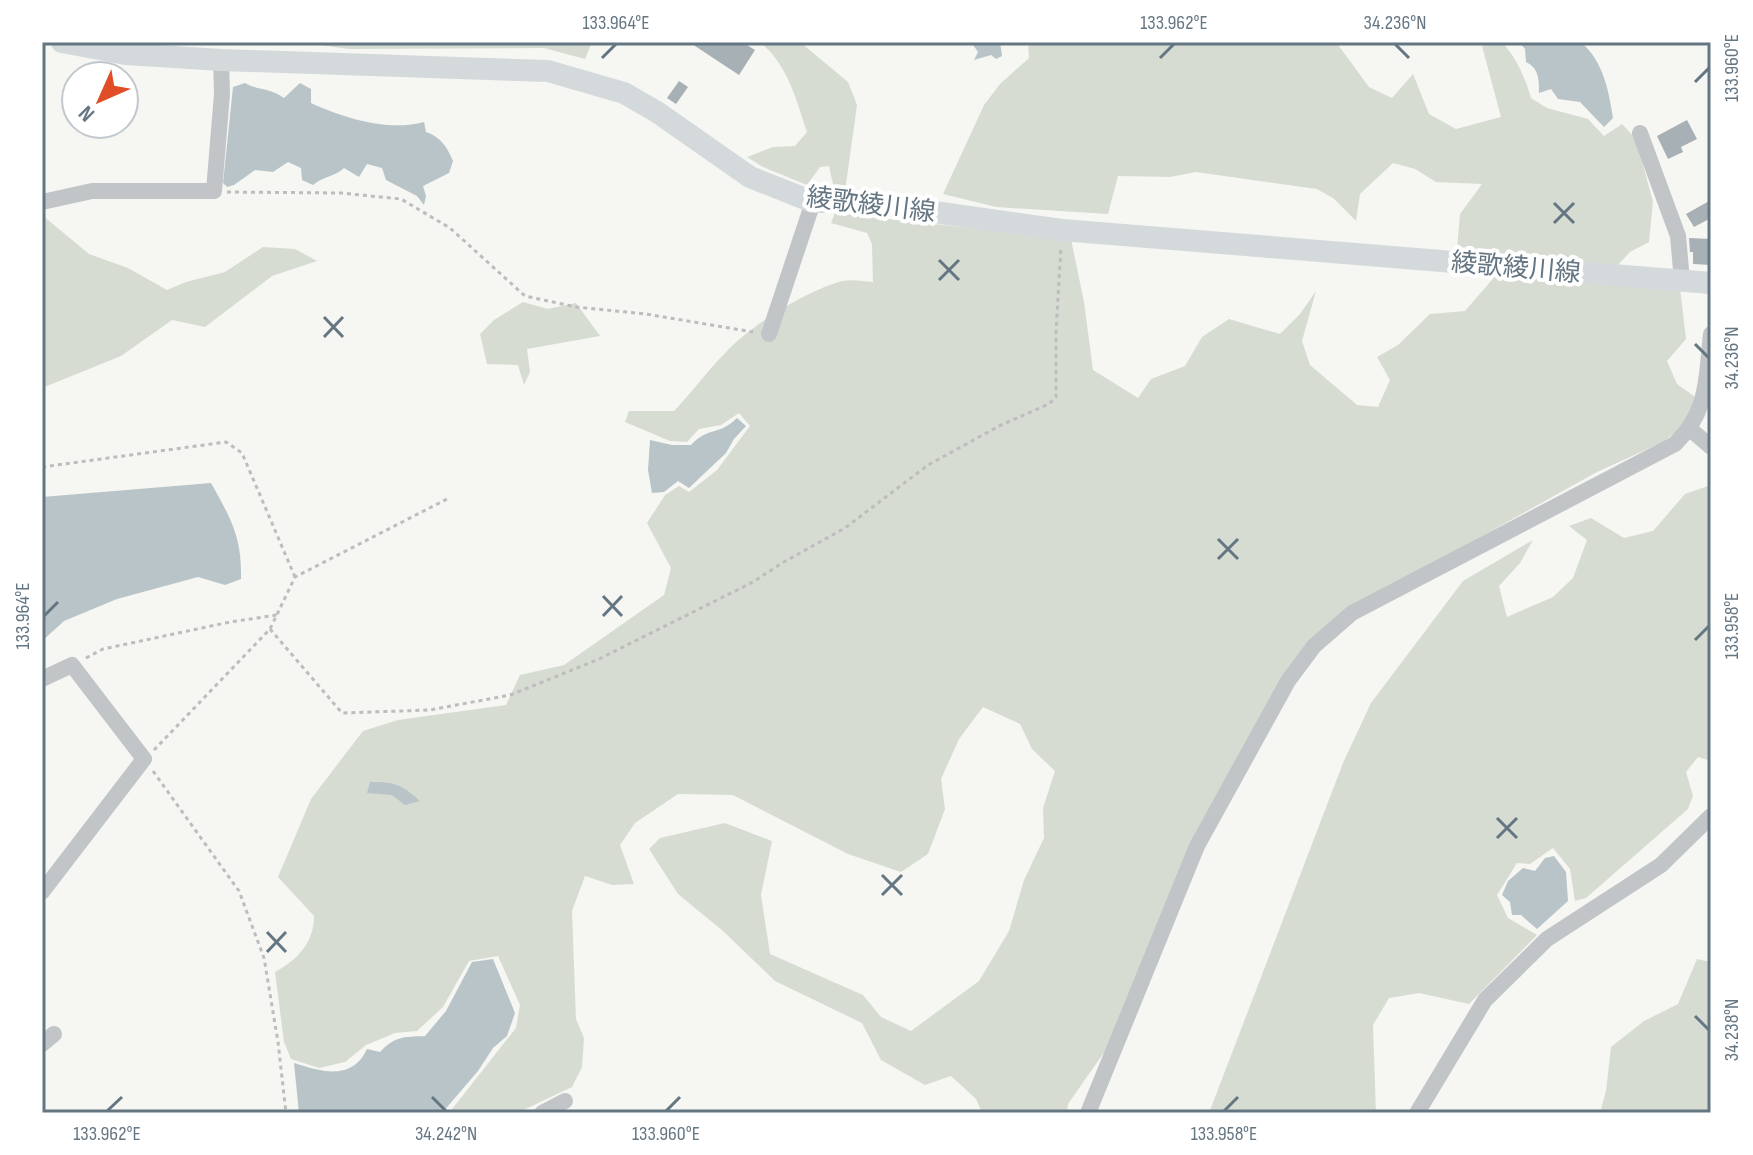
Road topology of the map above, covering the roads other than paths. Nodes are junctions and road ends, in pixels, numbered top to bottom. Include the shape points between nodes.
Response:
1 (62, 42) edge
2 (221, 60) junction
3 (1640, 133) dead end
4 (42, 202) edge
5 (813, 202) junction
6 (1682, 281) junction
7 (1711, 283) edge
8 (769, 334) road end
9 (1711, 334) edge
10 (1690, 429) junction
11 (1711, 447) edge
12 (42, 679) edge
13 (1711, 816) edge
14 (42, 892) edge
15 (565, 1101) dead end
16 (542, 1113) edge
17 (1088, 1113) edge
18 (1417, 1113) edge

1 - 2 main road, 綾歌綾川線 via 126,54
2 - 4 street via 214,191 92,191
2 - 5 main road, 綾歌綾川線 via 561,74 624,93 750,177
3 - 6 street via 1678,236
5 - 6 main road, 綾歌綾川線 via 864,202 1062,230
5 - 8 street
6 - 7 main road, 綾歌綾川線
9 - 10 street via 1699,413
10 - 11 street
10 - 17 street via 1651,458 1352,613 1314,646 1288,681 1197,846
12 - 14 street via 72,665 144,759
13 - 18 street via 1661,865 1547,939 1485,1000
15 - 16 street

